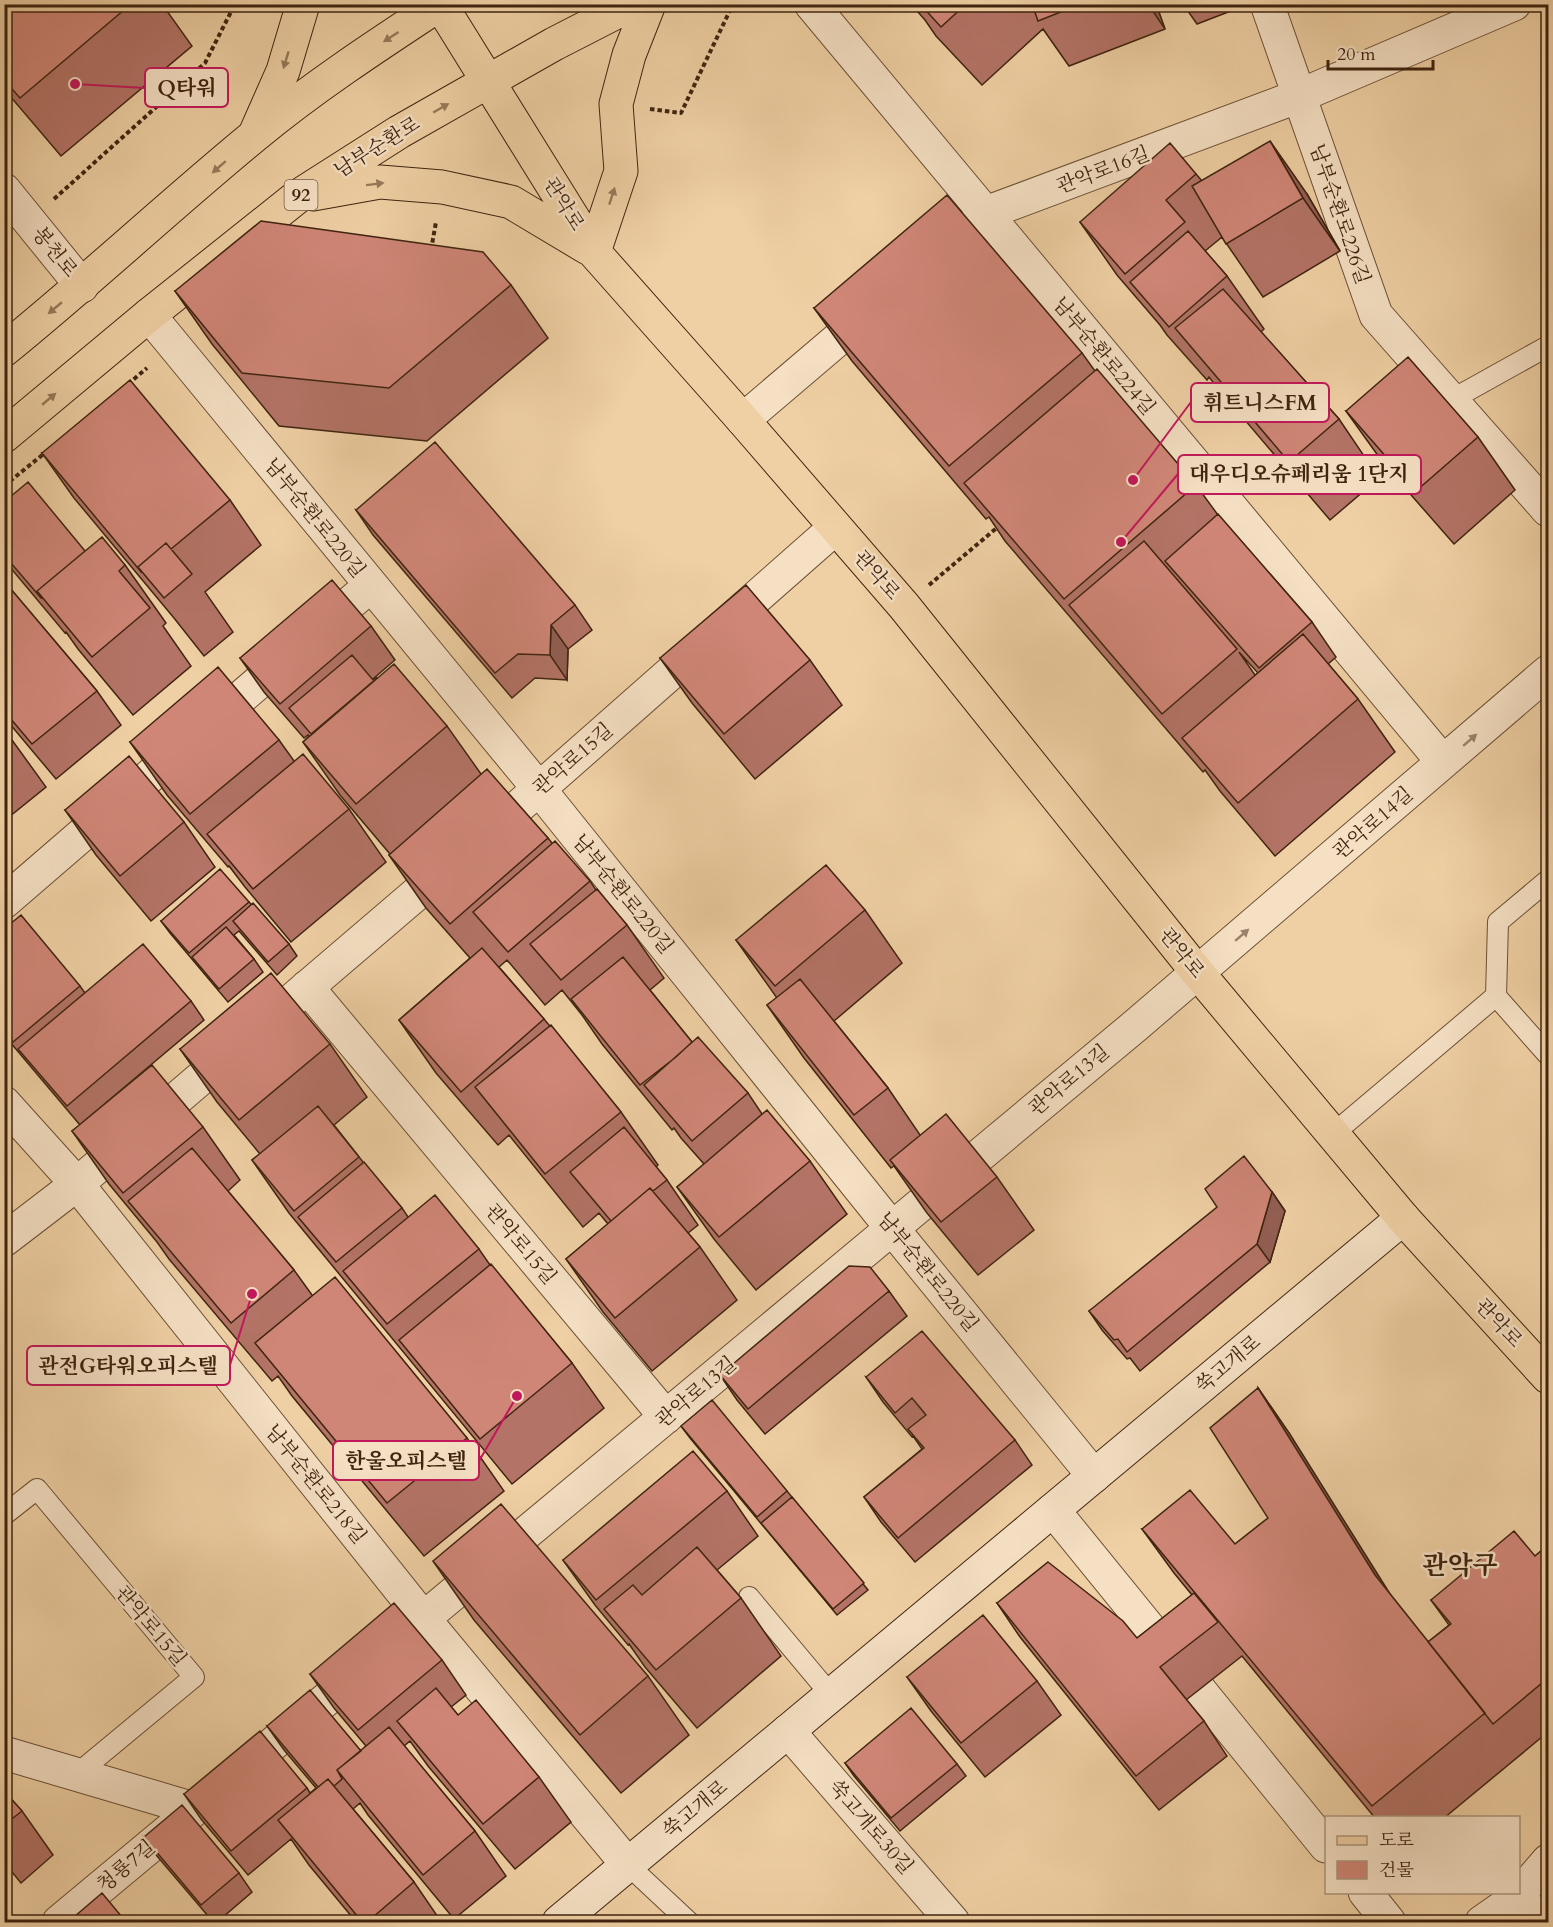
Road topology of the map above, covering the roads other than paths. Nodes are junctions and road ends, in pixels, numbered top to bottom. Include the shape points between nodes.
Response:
1 (303, 4) edge
2 (440, 4) edge
3 (632, 4) edge
4 (649, 4) edge
5 (811, 4) edge
6 (1268, 4) edge
7 (1514, 4) edge
8 (488, 81) junction
9 (1299, 96) junction
10 (255, 135) junction
11 (4, 190) edge
12 (297, 197) junction
13 (986, 213) junction
14 (950, 244) edge
15 (594, 252) junction
16 (82, 286) junction
17 (896, 290) edge
18 (148, 315) junction
19 (1548, 346) edge
20 (4, 350) edge
21 (1451, 400) junction
22 (743, 420) junction
23 (4, 436) edge
24 (1548, 510) edge
25 (836, 528) junction
26 (370, 586) junction
27 (1548, 672) edge
28 (1443, 762) junction
29 (539, 789) junction
30 (1548, 880) edge
31 (4, 902) edge
32 (1198, 973) junction
33 (307, 987) junction
34 (1496, 996) junction
35 (1548, 1055) edge
36 (4, 1103) edge
37 (1333, 1134) junction
38 (77, 1184) junction
39 (1403, 1218) junction
40 (891, 1227) junction
41 (4, 1240) edge
42 (1548, 1377) edge
43 (666, 1418) junction
44 (1094, 1476) junction
45 (1053, 1510) junction
46 (4, 1515) edge
47 (749, 1597) dead end
48 (423, 1618) junction
49 (831, 1695) junction
50 (788, 1731) junction
51 (4, 1753) edge
52 (77, 1774) junction
53 (194, 1809) junction
54 (1325, 1845) edge
55 (1548, 1861) edge
56 (628, 1865) junction
57 (1520, 1893) edge
58 (1366, 1894) edge
59 (1519, 1894) edge
60 (1515, 1899) junction
61 (1548, 1922) edge
62 (59, 1923) edge
63 (559, 1923) edge
64 (689, 1923) edge
65 (953, 1923) edge
66 (1389, 1923) edge
67 (1482, 1923) edge

1 -> 10 main road via 283,71
2 - 8 main road, 관악로
2 -> 10 main road
3 - 8 main road, 남부순환로 / 92
15 -> 4 main road via 621,171 616,104 629,55
5 - 13 street, 남부순환로224길
6 - 9 street, 남부순환로226길
7 - 9 street, 관악로16길
12 -> 8 main road, 남부순환로 / 92
8 - 15 main road, 관악로
9 - 13 street, 관악로16길
9 - 21 street, 남부순환로226길 via 1376,315
10 -> 16 main road
11 - 16 street, 봉천로
12 -> 15 main road via 380,182 442,187 511,202
12 - 18 main road, 남부순환로 / 92
13 - 14 street, 관악로16길
13 - 28 street, 남부순환로224길
15 - 22 main road, 관악로
16 -> 20 main road
17 - 22 street
23 -> 18 main road, 남부순환로 / 92
18 - 26 street, 남부순환로220길
19 - 21 lane
21 - 24 street, 남부순환로226길
22 - 25 main road, 관악로
25 - 29 street, 관악로15길
25 - 32 main road, 관악로 via 904,606
26 - 29 street, 남부순환로220길
26 - 31 street
28 -> 27 street, 관악로14길
32 -> 28 street, 관악로14길
29 - 33 street, 관악로15길
29 - 40 street, 남부순환로220길
30 - 34 lane via 1498,922
32 - 37 main road, 관악로
32 - 40 street, 관악로13길
33 - 38 street, 관악로15길
33 - 43 street, 관악로15길
34 - 35 lane
34 - 37 lane
36 - 38 street, 남부순환로218길
37 - 39 main road, 관악로
38 - 41 street, 관악로15길
38 - 48 street, 남부순환로218길
39 - 42 main road, 관악로
39 - 44 street, 쑥고개로
40 - 43 street, 관악로13길
40 - 44 street, 남부순환로220길
43 - 48 street, 관악로13길
44 - 45 street, 쑥고개로
45 - 49 street, 쑥고개로
45 - 54 street
46 - 52 lane, 관악로15길 via 37,1489 194,1677
47 - 49 lane
48 - 53 street, 관악로13길
48 - 56 street, 남부순환로218길
49 - 50 street, 쑥고개로
50 - 56 street, 쑥고개로
50 - 65 street, 쑥고개로30길
51 - 52 street
52 - 53 street
53 - 62 street, 청룡7길
55 - 57 street
56 - 63 street, 쑥고개로
56 - 64 lane
58 - 66 street
59 - 60 street
60 - 61 street
60 - 67 street

